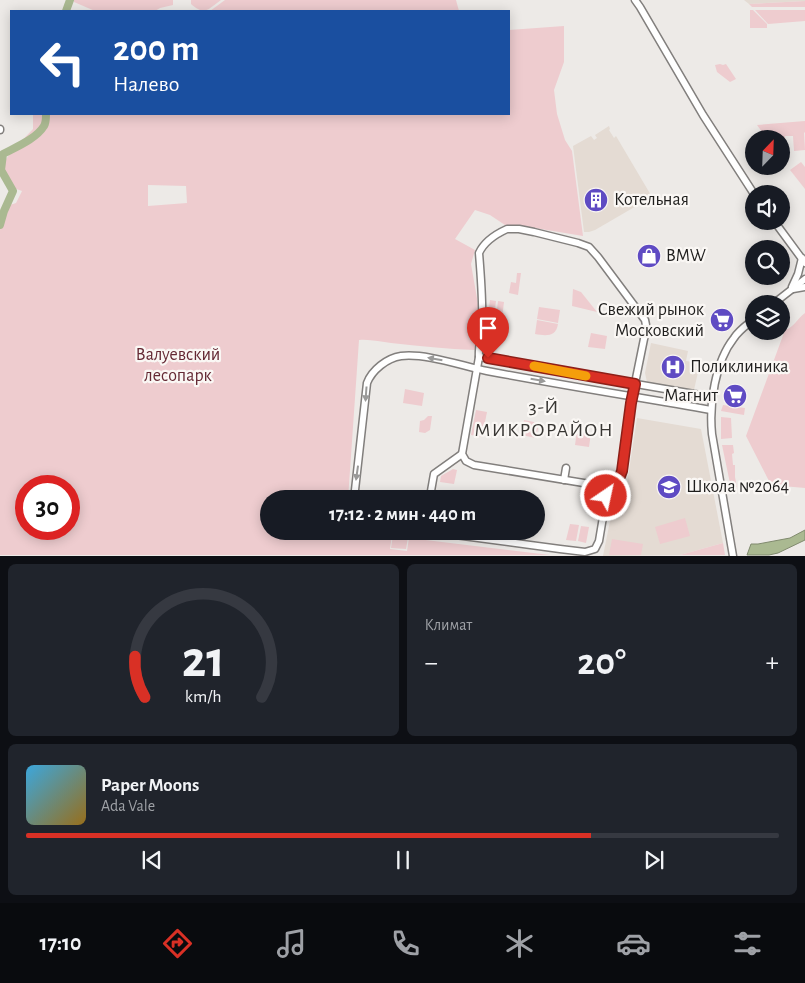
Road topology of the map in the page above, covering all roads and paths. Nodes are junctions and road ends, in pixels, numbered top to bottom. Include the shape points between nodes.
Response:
1 (635, 0) edge
2 (748, 185) edge
3 (781, 230) edge
4 (803, 260) edge
5 (805, 279) edge
6 (805, 287) edge
7 (790, 290) junction
8 (784, 295) edge
9 (745, 327) edge
10 (478, 357) junction
11 (476, 369) junction
12 (635, 384) junction
13 (633, 397) junction
14 (712, 400) junction
15 (711, 410) junction
16 (462, 454) junction
17 (566, 468) dead end
18 (564, 480) junction
19 (608, 487) junction
20 (355, 490) edge
21 (431, 490) edge
22 (491, 540) edge
23 (734, 556) edge

1 - 2 street
3 - 4 street
4 - 7 street
5 - 7 street
6 - 7 street
7 - 8 street
9 - 14 street via 726,351
10 - 11 street
10 - 12 street
10 - 12 street via 483,307 480,253 482,247 497,234 507,229 519,229 585,245 600,259 645,320
11 -> 13 street
11 - 16 street
11 -> 20 street via 409,356 393,357 381,364 367,383
12 - 13 street
12 - 14 street via 706,396
13 - 15 street
13 - 19 street via 621,473
14 - 15 street
15 - 23 street via 712,434
16 - 18 street via 474,465
16 - 21 street via 434,474
17 - 18 street
18 - 19 street
19 - 22 street via 599,542 591,551

